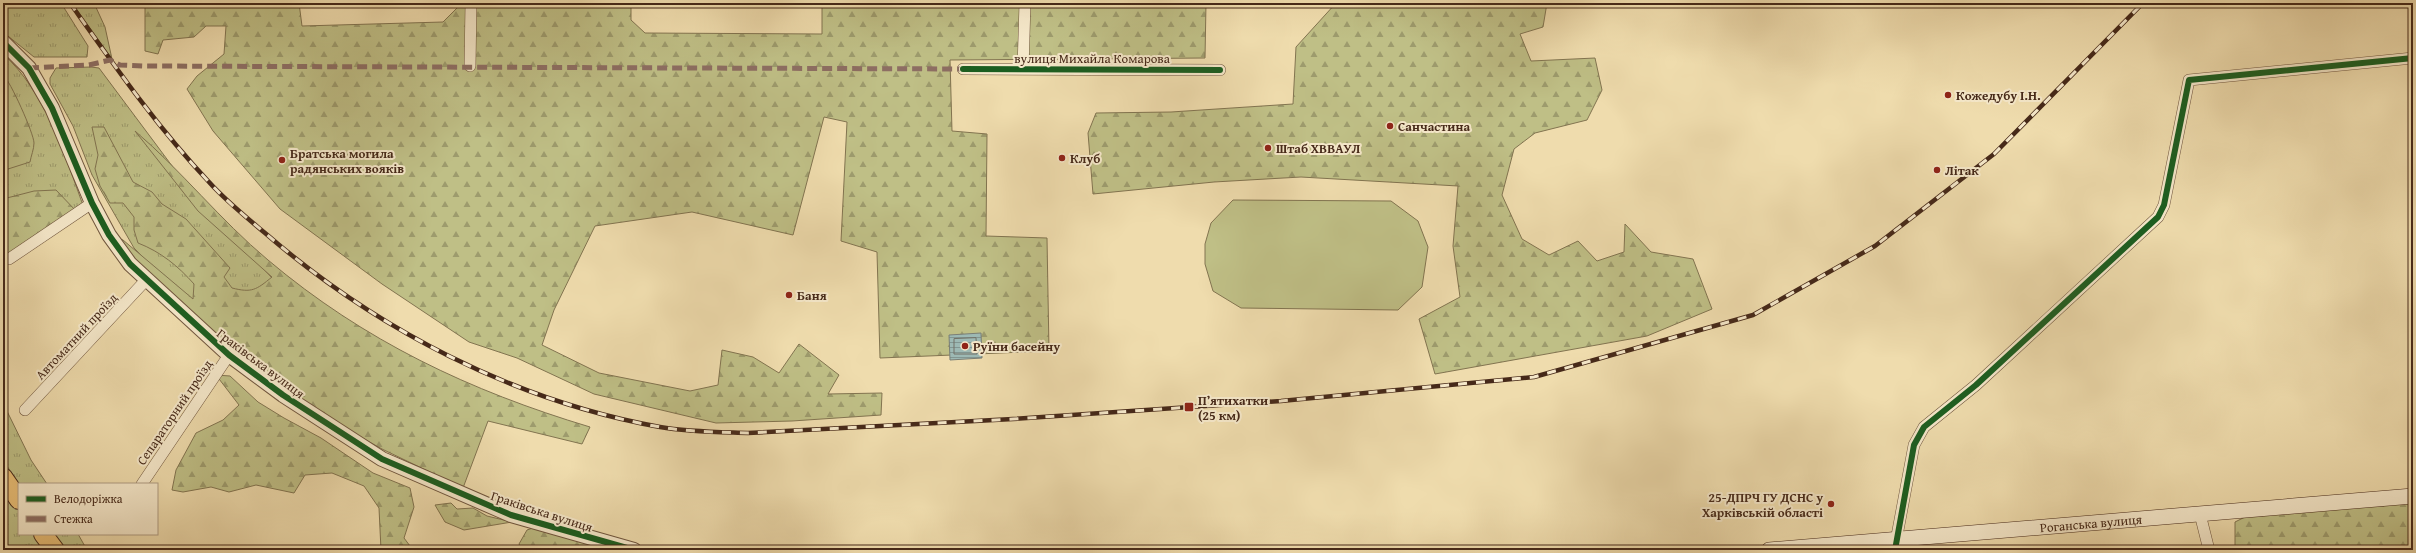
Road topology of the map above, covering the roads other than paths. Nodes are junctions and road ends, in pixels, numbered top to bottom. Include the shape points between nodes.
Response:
1 (471, 3) edge
2 (1025, 3) edge
3 (3, 42) edge
4 (2413, 58) edge
5 (470, 66) dead end
6 (963, 69) dead end
7 (1023, 69) junction
8 (1220, 70) dead end
9 (92, 203) junction
10 (9, 259) dead end
11 (146, 280) junction
12 (229, 355) junction
13 (25, 410) dead end
14 (3, 477) edge
15 (143, 483) edge
16 (2413, 496) edge
17 (18, 499) edge
18 (2200, 514) junction
19 (44, 535) edge
20 (1897, 547) edge
21 (55, 550) edge
22 (634, 550) edge
23 (1768, 550) edge
24 (2209, 550) edge

1 - 5 street
2 - 7 street, вулиця Михайла Комарова
3 - 9 street, Граківська вулиця via 29,68 52,108
4 - 20 street via 2189,80 2164,205 2158,216 1976,385 1924,428 1914,445
6 - 7 street, вулиця Михайла Комарова
7 - 8 street, вулиця Михайла Комарова
9 - 10 street
9 - 11 street, Граківська вулиця via 109,235 130,264
11 - 12 street, Граківська вулиця
11 - 13 street, Автоматний проїзд
12 - 15 street, Сепараторний проїзд
12 - 22 street, Граківська вулиця via 283,395 382,459 511,515
14 - 17 highway
16 - 18 main road, Роганська вулиця
18 - 20 main road, Роганська вулиця
18 - 24 street
19 - 21 highway
20 - 23 main road, Роганська вулиця

